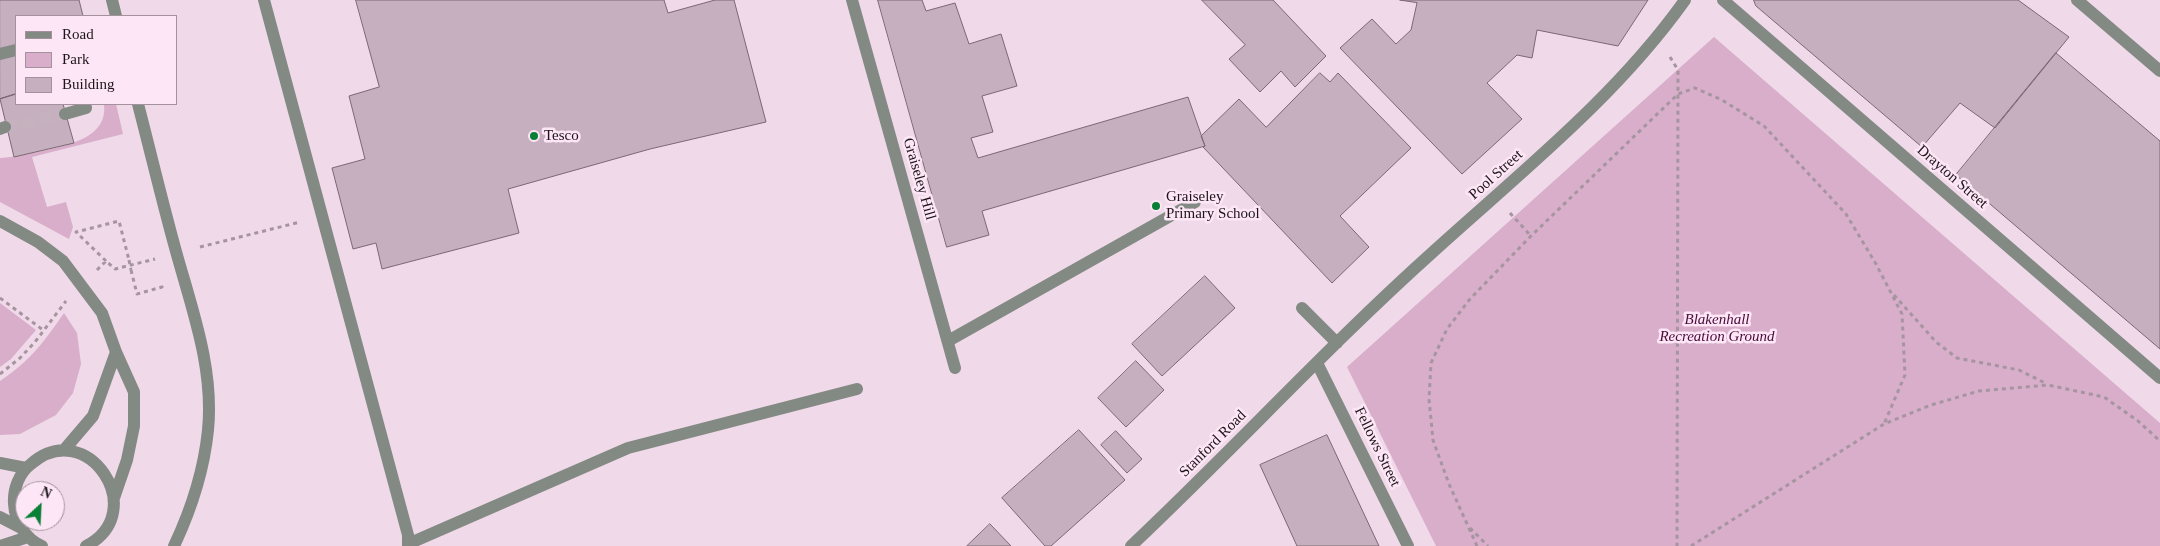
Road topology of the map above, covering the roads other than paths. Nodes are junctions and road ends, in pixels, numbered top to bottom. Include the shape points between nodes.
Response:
1 (112, 0) edge
2 (264, 0) edge
3 (852, 0) edge
4 (1685, 0) edge
5 (1724, 0) edge
6 (2077, 0) edge
7 (116, 15) edge
8 (15, 50) edge
9 (0, 54) edge
10 (2160, 71) edge
11 (85, 105) edge
12 (138, 105) edge
13 (65, 114) tunnel mouth
14 (1195, 202) dead end
15 (0, 221) edge
16 (1302, 308) dead end
17 (948, 341) junction
18 (1337, 343) junction
19 (116, 352) junction
20 (1317, 363) junction
21 (955, 368) dead end
22 (2160, 378) edge
23 (857, 389) dead end
24 (64, 450) junction
25 (0, 464) edge
26 (26, 468) junction
27 (114, 498) junction
28 (0, 517) edge
29 (33, 540) edge
30 (90, 545) edge
31 (408, 545) edge
32 (0, 546) edge
33 (174, 546) edge
34 (1131, 546) edge
35 (1408, 546) edge

1 - 7 street
2 - 31 street
3 - 17 street, Graiseley Hill
4 - 18 street, Pool Street via 1659,36 1596,104
5 - 22 street, Drayton Street
6 - 10 street
8 - 9 street
11 - 13 street via 86,108
12 - 33 street via 203,348 209,394 208,430 201,468 194,498
14 - 17 street
15 - 19 street via 38,242 63,261 102,313
16 - 18 street
17 - 21 street, Graiseley Hill
18 - 20 street, Pool Street
19 - 24 street via 93,416
19 - 27 street via 134,392 134,426
20 - 34 street, Stanford Road
20 - 35 street, Fellows Street
23 - 31 street via 628,448
24 - 26 street via 37,458
24 - 27 street via 92,460 103,470 111,483
25 - 26 street
26 - 29 street via 17,481 14,513
27 - 30 street via 112,515 105,530
28 - 29 street
29 - 32 street

